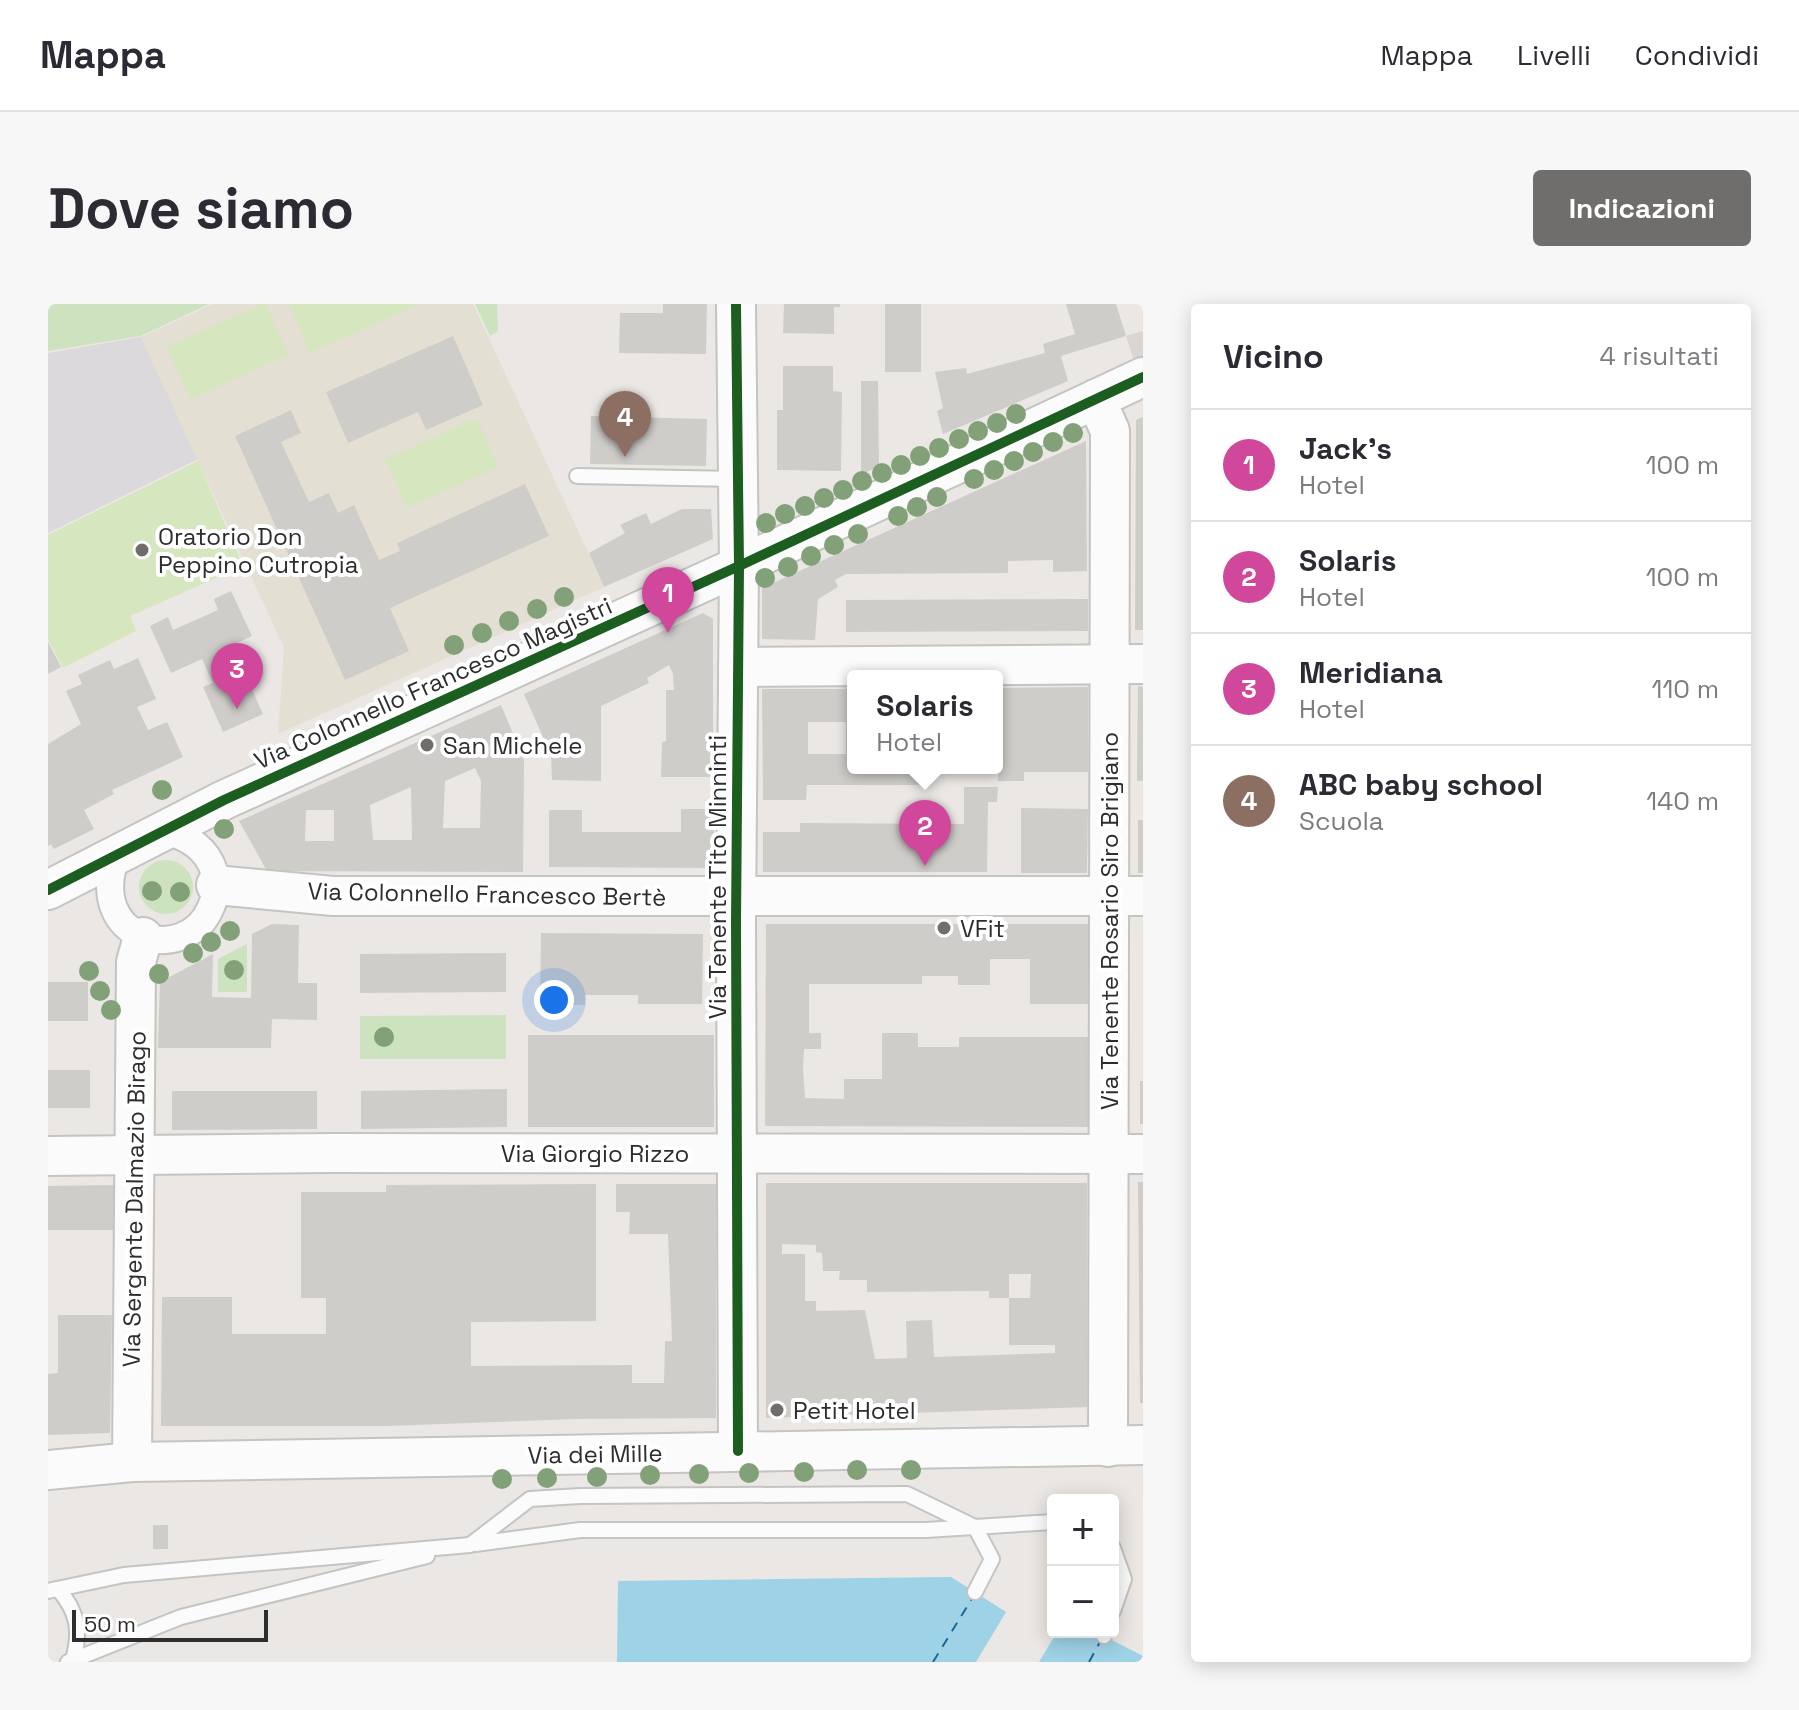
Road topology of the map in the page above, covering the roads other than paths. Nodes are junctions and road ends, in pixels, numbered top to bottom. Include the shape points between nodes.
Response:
1 (736, 304) edge
2 (1143, 377) edge
3 (1096, 399) junction
4 (577, 476) dead end
5 (737, 479) junction
6 (739, 566) junction
7 (1126, 664) edge
8 (738, 667) junction
9 (164, 831) junction
10 (117, 855) junction
11 (216, 885) junction
12 (48, 890) edge
13 (737, 896) junction
14 (1126, 896) edge
15 (143, 937) junction
16 (737, 1153) junction
17 (1126, 1154) edge
18 (134, 1155) junction
19 (48, 1156) edge
20 (1125, 1446) edge
21 (738, 1451) junction
22 (132, 1462) junction
23 (48, 1470) edge
24 (1047, 1522) edge
25 (975, 1527) junction
26 (470, 1545) junction
27 (1119, 1565) edge
28 (53, 1590) edge
29 (975, 1592) dead end
30 (1119, 1594) edge
31 (70, 1661) edge

1 - 5 street, Via Tenente Tito Minninti
2 - 3 street, Via Colonnello Francesco Magistri
3 - 6 street, Via Colonnello Francesco Magistri
3 - 7 street, Via Tenente Rosario Siro Brigiano via 1110,431
4 - 5 lane
5 - 6 street, Via Tenente Tito Minninti
6 - 8 street, Via Tenente Tito Minninti
6 - 9 street, Via Colonnello Francesco Magistri
7 - 8 street
7 - 14 street, Via Tenente Rosario Siro Brigiano
8 - 13 street, Via Tenente Tito Minninti
9 - 10 street, Via Colonnello Francesco Magistri
9 - 11 street via 201,849
10 - 12 street, Via Colonnello Francesco Magistri
10 - 15 street via 109,878 111,900 125,925
11 - 13 street, Via Colonnello Francesco Bertè via 333,896
11 - 15 street via 209,913 188,933 167,940
13 - 14 street, Via Colonnello Francesco Bertè
13 - 16 street, Via Tenente Tito Minninti
14 - 17 street, Via Tenente Rosario Siro Brigiano
15 - 18 street, Via Sergente Dalmazio Birago via 136,962
16 - 17 street, Via Giorgio Rizzo
16 - 18 street, Via Giorgio Rizzo
16 - 21 street, Via Tenente Tito Minninti
17 - 20 street, Via Tenente Rosario Siro Brigiano
18 - 19 street, Via Giorgio Rizzo
18 - 22 street, Via Sergente Dalmazio Birago
20 - 21 street, Via dei Mille
21 - 22 street, Via dei Mille
22 - 23 street, Via dei Mille
24 - 25 lane
25 - 26 lane via 580,1530
25 - 26 lane via 907,1494 567,1497 530,1499
25 - 29 lane via 992,1559
26 - 28 lane via 124,1575
26 - 31 lane via 181,1617
27 - 30 lane via 1124,1579
28 - 31 lane via 71,1605 78,1640

